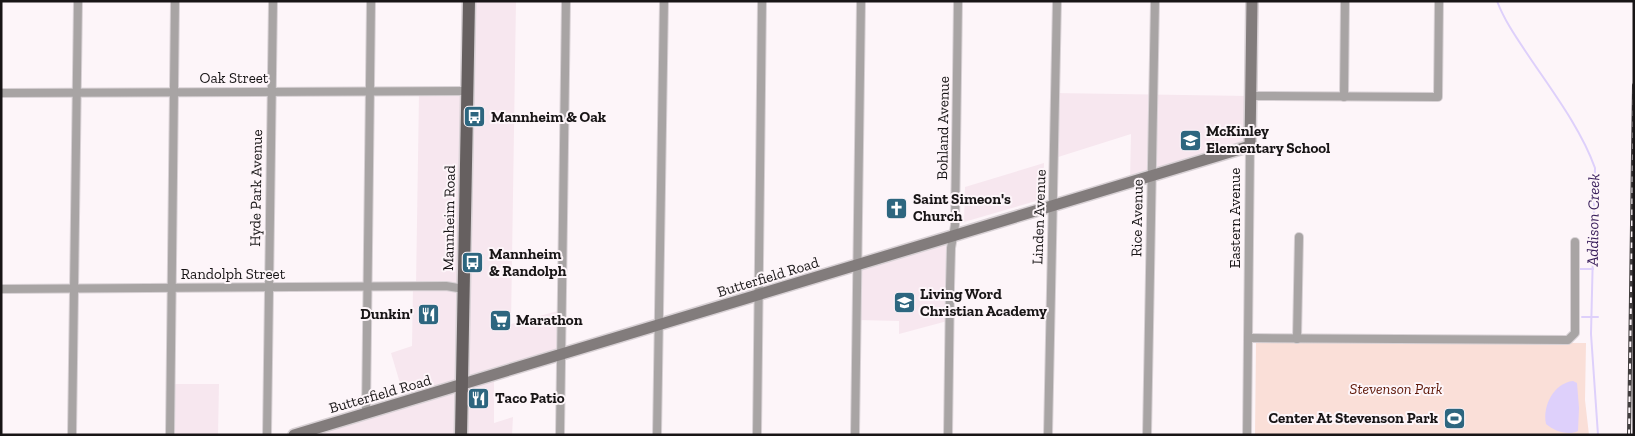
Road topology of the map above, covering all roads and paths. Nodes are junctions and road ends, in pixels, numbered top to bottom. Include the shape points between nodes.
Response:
1 (78, 1) edge
2 (175, 1) edge
3 (273, 1) edge
4 (371, 1) edge
5 (469, 1) edge
6 (566, 1) edge
7 (664, 1) edge
8 (762, 1) edge
9 (861, 1) edge
10 (958, 1) edge
11 (1057, 1) edge
12 (1154, 1) edge
13 (1252, 1) edge
14 (1345, 1) edge
15 (1439, 1) edge
16 (369, 91) junction
17 (468, 91) junction
18 (77, 92) junction
19 (174, 92) junction
20 (272, 92) junction
21 (1, 93) edge
22 (1250, 96) junction
23 (1344, 97) junction
24 (1250, 146) junction
25 (1151, 176) junction
26 (1052, 207) junction
27 (953, 236) junction
28 (1298, 237) dead end
29 (1575, 242) dead end
30 (857, 265) junction
31 (269, 287) junction
32 (367, 287) junction
33 (74, 288) junction
34 (172, 288) junction
35 (1, 289) edge
36 (464, 289) junction
37 (758, 296) junction
38 (659, 326) junction
39 (1249, 338) junction
40 (1297, 339) junction
41 (562, 355) junction
42 (462, 386) junction
43 (366, 414) junction
44 (72, 435) edge
45 (170, 435) edge
46 (267, 435) edge
47 (294, 435) edge
48 (461, 435) edge
49 (560, 435) edge
50 (657, 435) edge
51 (757, 435) edge
52 (854, 435) edge
53 (948, 435) edge
54 (1048, 435) edge
55 (1147, 435) edge
56 (1247, 435) edge

1 - 18 street
2 - 19 street
3 - 20 street, Hyde Park Avenue
4 - 16 street
5 - 17 main road, Mannheim Road
6 - 41 street
7 - 38 street
8 - 37 street
9 - 30 street
10 - 27 street, Bohland Avenue via 956,225
11 - 26 street, Linden Avenue
12 - 25 street, Rice Avenue
13 - 22 main road, Eastern Avenue
14 - 23 street
15 - 23 street via 1438,98
16 - 17 street, Oak Street
16 - 20 street, Oak Street
16 - 32 street
17 - 36 main road, Mannheim Road
18 - 19 street, Oak Street
18 - 21 street, Oak Street
18 - 33 street
19 - 20 street, Oak Street
19 - 34 street
20 - 31 street, Hyde Park Avenue
22 - 23 street
22 - 24 main road, Eastern Avenue
24 - 25 main road, Butterfield Road
24 - 39 street, Eastern Avenue
25 - 26 main road, Butterfield Road
25 - 55 street, Rice Avenue
26 - 27 main road, Butterfield Road
26 - 54 street, Linden Avenue
27 - 30 main road, Butterfield Road
27 - 53 street, Bohland Avenue
28 - 40 street
29 - 40 street via 1575,333 1568,340
30 - 37 main road, Butterfield Road
30 - 52 street
31 - 32 street, Randolph Street
31 - 34 street, Randolph Street
31 - 46 street, Hyde Park Avenue
32 - 36 street, Randolph Street via 446,286
32 - 43 street
33 - 34 street, Randolph Street
33 - 35 street, Randolph Street
33 - 44 street
34 - 45 street
36 - 42 main road, Mannheim Road
37 - 38 main road, Butterfield Road
37 - 51 street
38 - 41 main road, Butterfield Road
38 - 50 street
39 - 40 street
39 - 56 street, Eastern Avenue
41 - 42 main road, Butterfield Road
41 - 49 street
42 - 43 main road, Butterfield Road
42 - 48 main road, Mannheim Road
43 - 47 main road, Butterfield Road

